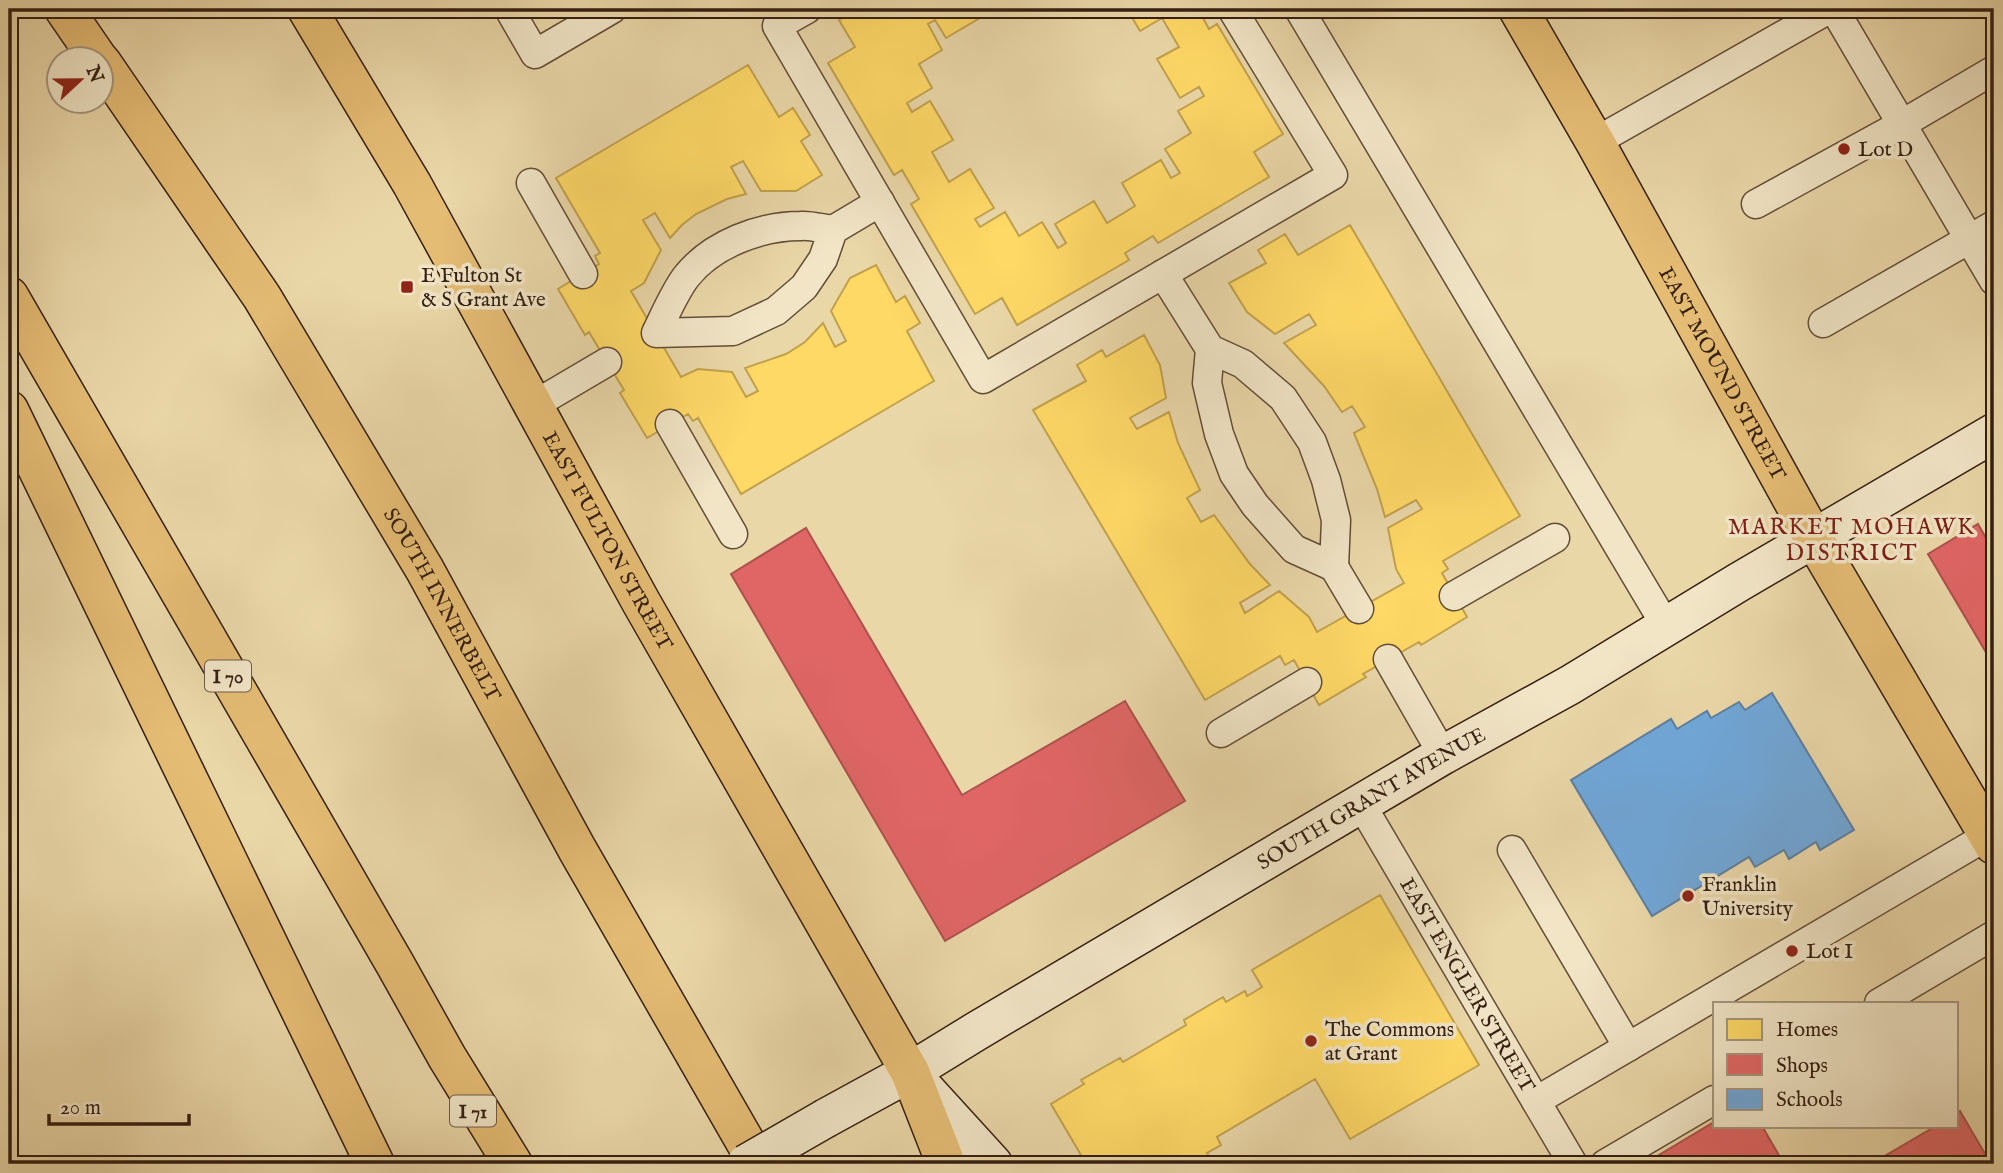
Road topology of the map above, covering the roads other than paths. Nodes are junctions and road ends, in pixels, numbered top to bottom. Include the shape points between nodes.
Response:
1 (64, 9) edge
2 (307, 9) edge
3 (509, 9) edge
4 (612, 9) edge
5 (807, 9) edge
6 (1232, 9) edge
7 (1299, 9) edge
8 (1518, 9) edge
9 (1832, 9) edge
10 (90, 46) edge
11 (1994, 70) edge
12 (116, 84) edge
13 (1902, 124) junction
14 (1595, 142) junction
15 (531, 183) dead end
16 (880, 202) junction
17 (1756, 204) dead end
18 (1994, 225) edge
19 (833, 230) junction
20 (1970, 239) junction
21 (583, 274) dead end
22 (1163, 274) junction
23 (1994, 281) edge
24 (9, 296) edge
25 (1823, 323) dead end
26 (1209, 349) junction
27 (607, 362) dead end
28 (534, 405) junction
29 (9, 410) edge
30 (670, 424) dead end
31 (1994, 433) edge
32 (733, 534) dead end
33 (1555, 538) dead end
34 (1814, 539) junction
35 (1334, 567) junction
36 (1454, 596) dead end
37 (1359, 609) dead end
38 (1666, 626) junction
39 (1388, 659) dead end
40 (1307, 682) dead end
41 (1221, 733) dead end
42 (1443, 755) junction
43 (1361, 804) junction
44 (1992, 840) edge
45 (1513, 850) dead end
46 (1994, 935) edge
47 (1881, 1002) edge
48 (1628, 1047) junction
49 (447, 1057) junction
50 (910, 1072) junction
51 (1536, 1101) junction
52 (1713, 1101) edge
53 (375, 1164) edge
54 (500, 1164) edge
55 (513, 1164) edge
56 (746, 1164) edge
57 (758, 1164) edge
58 (946, 1164) edge
59 (993, 1164) edge
60 (1573, 1164) edge
61 (1605, 1164) edge

1 - 10 main road, SOUTH INNERBELT
2 - 28 main road, EAST FULTON STREET via 412,184
3 - 4 lane via 535,54
5 - 16 lane via 777,26
6 - 22 lane via 1334,175
7 - 38 lane
8 - 14 main road, EAST MOUND STREET
9 - 13 lane
9 - 14 lane
11 - 13 lane
12 - 57 main road, SOUTH INNERBELT via 262,297 390,510
13 - 17 lane
13 - 20 lane
14 - 34 main road, EAST MOUND STREET
15 - 21 lane
16 - 19 lane
16 - 22 lane via 983,379
18 - 20 lane
19 - 19 lane via 802,225 765,230 704,259 685,278 656,333 733,331 776,311 804,287
20 - 23 lane
20 - 25 lane
22 - 26 lane
24 - 49 main road, I 70
26 - 35 lane via 1207,383 1234,474 1294,549
26 - 35 lane via 1243,363 1283,398 1312,442 1336,520
27 - 28 lane
28 - 50 main road, EAST FULTON STREET via 641,602
29 - 53 main road
30 - 32 lane
31 - 34 street, SOUTH GRANT AVENUE
33 - 36 lane
34 - 38 street, SOUTH GRANT AVENUE
34 - 44 main road, EAST MOUND STREET
35 - 37 lane
38 - 42 street, SOUTH GRANT AVENUE
39 - 42 lane
40 - 41 lane
42 - 43 street, SOUTH GRANT AVENUE
43 - 50 street, SOUTH GRANT AVENUE
43 - 51 lane, EAST ENGLER STREET
44 - 48 lane
45 - 48 lane
46 - 47 lane
48 - 51 lane
49 - 54 main road, I 71
49 - 55 main road, I 70
50 - 56 street, SOUTH GRANT AVENUE, bridge
50 - 58 main road, EAST FULTON STREET
50 - 59 street, EAST FULTON STREET
51 - 60 lane, EAST ENGLER STREET
52 - 61 lane

